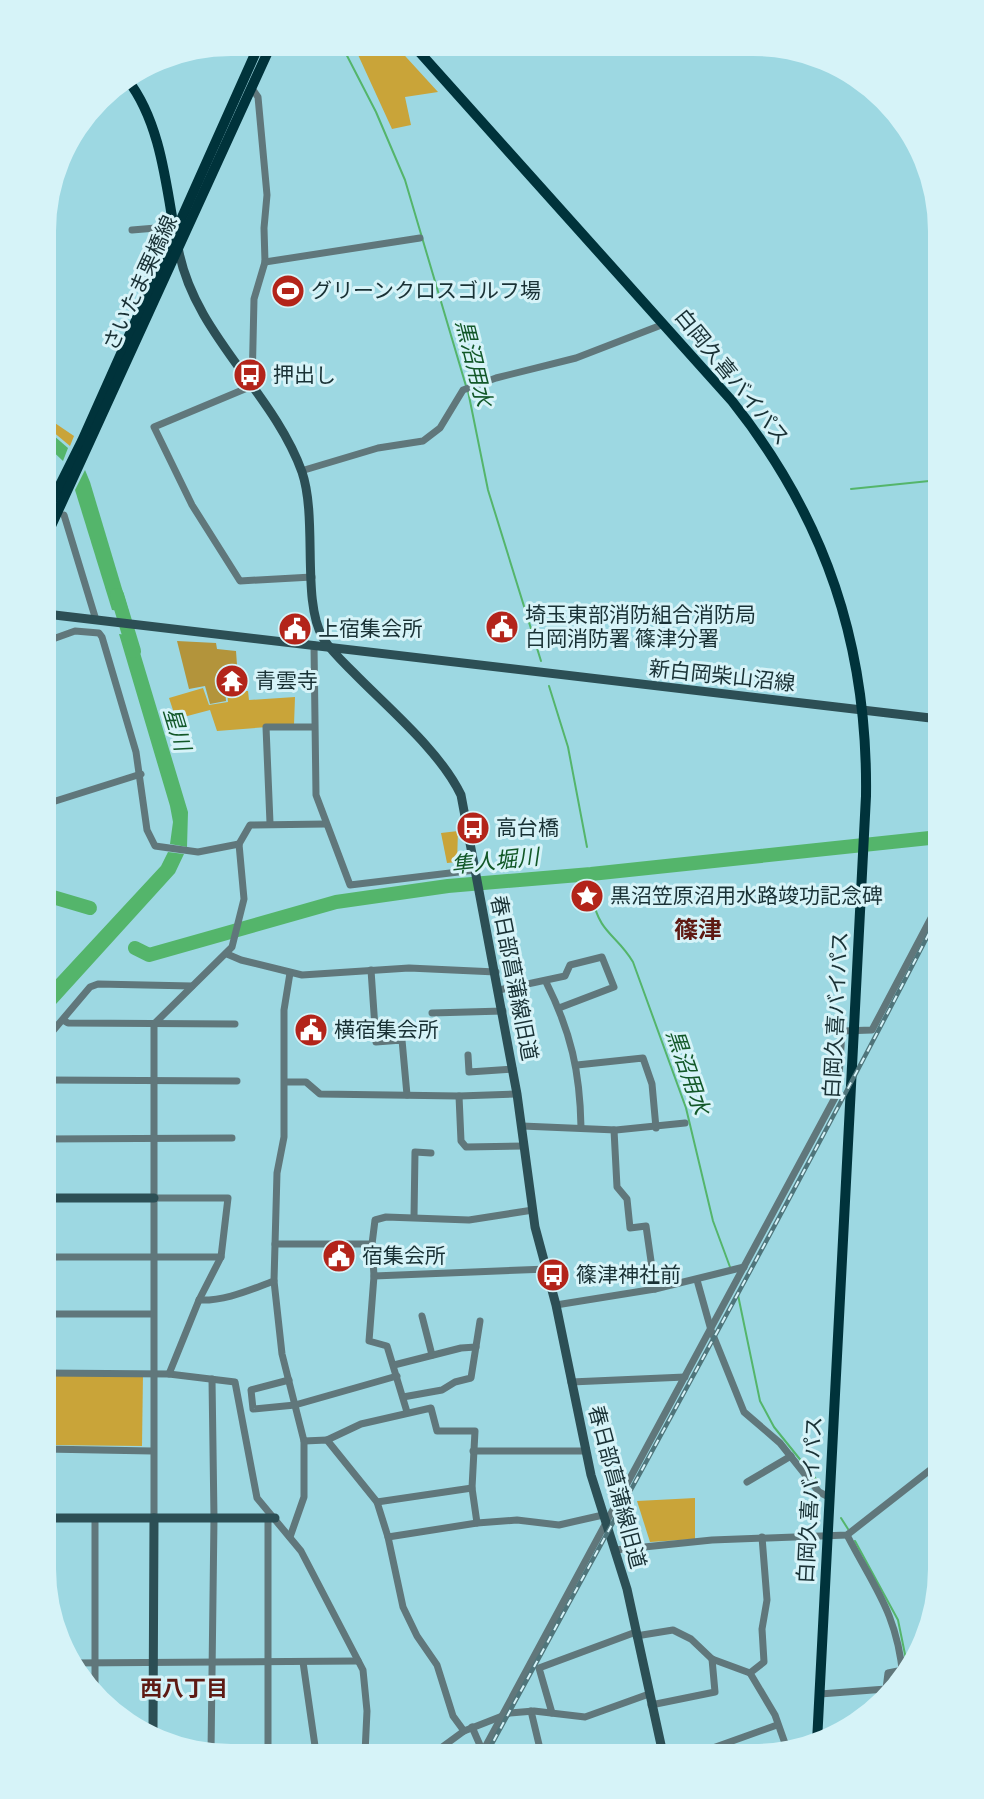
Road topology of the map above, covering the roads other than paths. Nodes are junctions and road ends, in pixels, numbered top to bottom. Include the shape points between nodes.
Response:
1 (254, 56) edge
2 (266, 56) edge
3 (423, 56) edge
4 (132, 86) edge
5 (251, 87) junction
6 (174, 229) junction
7 (132, 230) dead end
8 (420, 238) dead end
9 (177, 247) junction
10 (265, 262) junction
11 (664, 324) junction
12 (252, 387) junction
13 (84, 445) junction
14 (301, 471) junction
15 (62, 492) junction
16 (56, 500) edge
17 (56, 509) edge
18 (64, 515) dead end
19 (312, 578) junction
20 (56, 616) edge
21 (99, 620) junction
22 (56, 640) edge
23 (314, 645) junction
24 (329, 646) junction
25 (864, 710) junction
26 (928, 718) edge
27 (314, 727) junction
28 (141, 774) junction
29 (56, 801) edge
30 (270, 823) junction
31 (326, 824) junction
32 (239, 844) junction
33 (476, 872) junction
34 (928, 924) edge
35 (226, 954) junction
36 (371, 970) junction
37 (496, 972) junction
38 (290, 973) junction
39 (546, 982) junction
40 (192, 986) junction
41 (499, 990) junction
42 (559, 1008) junction
43 (503, 1011) junction
44 (432, 1013) dead end
45 (63, 1020) junction
46 (154, 1024) junction
47 (236, 1024) dead end
48 (56, 1028) edge
49 (854, 1030) junction
50 (468, 1055) dead end
51 (577, 1065) junction
52 (513, 1069) junction
53 (56, 1080) edge
54 (154, 1080) junction
55 (237, 1081) dead end
56 (285, 1082) junction
57 (517, 1094) junction
58 (407, 1095) junction
59 (459, 1096) junction
60 (685, 1123) dead end
61 (522, 1126) junction
62 (581, 1128) junction
63 (656, 1128) junction
64 (614, 1130) junction
65 (232, 1138) dead end
66 (56, 1139) edge
67 (154, 1139) junction
68 (524, 1146) junction
69 (431, 1153) dead end
70 (56, 1198) edge
71 (154, 1198) junction
72 (533, 1210) junction
73 (414, 1217) junction
74 (275, 1244) junction
75 (372, 1244) junction
76 (56, 1257) edge
77 (154, 1257) junction
78 (221, 1257) junction
79 (744, 1267) junction
80 (548, 1269) junction
81 (375, 1276) junction
82 (697, 1280) junction
83 (274, 1281) junction
84 (655, 1289) junction
85 (199, 1300) junction
86 (556, 1305) junction
87 (56, 1314) edge
88 (153, 1314) junction
89 (422, 1316) dead end
90 (480, 1321) dead end
91 (711, 1330) junction
92 (476, 1347) junction
93 (432, 1355) junction
94 (394, 1365) junction
95 (56, 1373) edge
96 (153, 1374) junction
97 (169, 1374) junction
98 (398, 1376) junction
99 (685, 1377) junction
100 (212, 1379) junction
101 (289, 1380) junction
102 (571, 1382) junction
103 (403, 1397) junction
104 (295, 1405) junction
105 (408, 1412) junction
106 (327, 1440) junction
107 (304, 1441) junction
108 (56, 1449) edge
109 (152, 1450) junction
110 (473, 1451) junction
111 (585, 1451) junction
112 (791, 1456) junction
113 (928, 1472) edge
114 (747, 1482) dead end
115 (472, 1488) junction
116 (830, 1497) junction
117 (377, 1502) junction
118 (56, 1518) edge
119 (95, 1518) junction
120 (154, 1518) junction
121 (214, 1518) junction
122 (272, 1518) junction
123 (605, 1519) junction
124 (477, 1522) junction
125 (847, 1535) junction
126 (290, 1537) junction
127 (388, 1537) junction
128 (762, 1538) junction
129 (828, 1538) junction
130 (615, 1550) junction
131 (636, 1634) junction
132 (712, 1659) junction
133 (358, 1661) junction
134 (210, 1662) junction
135 (268, 1662) junction
136 (303, 1662) junction
137 (901, 1662) edge
138 (83, 1663) edge
139 (95, 1663) junction
140 (154, 1663) junction
141 (750, 1673) junction
142 (95, 1679) edge
143 (879, 1690) edge
144 (649, 1694) junction
145 (819, 1694) junction
146 (651, 1705) junction
147 (531, 1711) junction
148 (552, 1713) junction
149 (503, 1715) junction
150 (153, 1725) edge
151 (777, 1725) junction
152 (472, 1727) junction
153 (464, 1731) junction
154 (817, 1731) edge
155 (783, 1741) edge
156 (211, 1742) edge
157 (268, 1744) edge
158 (315, 1744) edge
159 (365, 1744) edge
160 (446, 1744) edge
161 (479, 1744) edge
162 (487, 1744) edge
163 (539, 1744) edge
164 (661, 1744) edge
165 (734, 1744) edge

1 - 6 main road, さいたま栗橋線
2 - 5 main road, さいたま栗橋線
3 - 11 main road, 白岡久喜バイパス
4 - 6 main road via 153,128
5 - 9 main road, さいたま栗橋線
5 - 10 street via 258,97 267,195
6 - 7 street
6 - 9 main road
6 - 13 main road, さいたま栗橋線
8 - 10 street
9 - 12 street, 春日部菖蒲線旧道 via 190,292
9 - 13 main road, さいたま栗橋線
10 - 12 street via 254,299
11 - 14 street via 576,358 467,388 440,428 423,441 378,448
11 - 25 main road, 白岡久喜バイパス via 760,436 802,506 838,591 853,645
12 - 14 street, 春日部菖蒲線旧道 via 288,442
12 - 19 street via 154,427 192,505 240,581
13 - 15 main road, さいたま栗橋線
14 - 19 street, 春日部菖蒲線旧道 via 309,509
15 - 16 main road, さいたま栗橋線
15 - 17 main road, さいたま栗橋線
18 - 21 street
19 - 24 street, 春日部菖蒲線旧道 via 317,621
20 - 21 street
21 - 23 street, 新白岡柴山沼線
22 - 28 street via 75,631 99,633
23 - 24 street, 新白岡柴山沼線
23 - 27 street
24 - 25 street, 新白岡柴山沼線
24 - 33 street, 春日部菖蒲線旧道 via 454,779 465,810
25 - 26 street, 新白岡柴山沼線
25 - 49 main road, 白岡久喜バイパス via 867,774
27 - 30 street via 266,727
27 - 31 street via 316,795
28 - 29 street
28 - 32 street via 152,843 198,852
30 - 31 street
30 - 32 street via 250,825
31 - 33 street via 350,885
32 - 35 street via 244,880 242,913
33 - 37 street, 春日部菖蒲線旧道
34 - 49 street via 872,1030
35 - 38 street
35 - 40 street
36 - 37 street
36 - 38 street
36 - 58 street via 376,1042 402,1040
37 - 41 street, 春日部菖蒲線旧道
38 - 56 street via 284,1010
39 - 41 street
39 - 42 street
39 - 42 street via 565,976 570,965 602,957 614,987
40 - 45 street via 98,984 90,987
40 - 46 street
41 - 43 street, 春日部菖蒲線旧道
42 - 51 street
43 - 44 street
43 - 52 street, 春日部菖蒲線旧道
45 - 46 street
45 - 48 street
46 - 47 street
46 - 54 street
49 - 79 street via 842,1030 838,1092
49 - 116 main road, 白岡久喜バイパス
50 - 52 street via 469,1072
51 - 62 street
51 - 63 street via 644,1058 652,1084
52 - 57 street, 春日部菖蒲線旧道
53 - 54 street
54 - 55 street
54 - 67 street
56 - 58 street via 306,1082 320,1094
56 - 74 street
57 - 59 street
57 - 61 street, 春日部菖蒲線旧道
58 - 59 street
59 - 68 street via 461,1142 466,1147
60 - 63 street
61 - 62 street
61 - 68 street, 春日部菖蒲線旧道
62 - 64 street
63 - 64 street
64 - 84 street via 617,1187 627,1199 630,1228 646,1226
65 - 67 street
66 - 67 street
67 - 71 street
68 - 72 street, 春日部菖蒲線旧道
69 - 73 street via 416,1152
70 - 71 street
71 - 77 street
71 - 78 street via 228,1198
72 - 73 street via 469,1220
72 - 80 street, 春日部菖蒲線旧道
73 - 75 street via 375,1220
74 - 75 street
74 - 83 street
75 - 81 street
76 - 77 street
77 - 78 street
77 - 88 street
78 - 85 street
79 - 82 street
79 - 91 street
80 - 81 street
80 - 86 street, 春日部菖蒲線旧道
81 - 94 street via 369,1341 387,1346
82 - 84 street
82 - 91 street
83 - 85 street via 237,1295
83 - 101 street via 282,1354
84 - 86 street
85 - 97 street
86 - 102 street, 春日部菖蒲線旧道
87 - 88 street
88 - 96 street
89 - 93 street
90 - 92 street
91 - 99 street
91 - 112 street via 744,1412
92 - 93 street
92 - 103 street via 471,1378 441,1390
93 - 94 street
94 - 98 street
95 - 96 street
96 - 97 street
96 - 109 street
97 - 100 street
98 - 103 street
98 - 104 street
99 - 102 street
99 - 123 street
100 - 121 street
100 - 122 street via 235,1382 257,1498
101 - 104 street
101 - 104 street via 251,1390 253,1409
102 - 111 street, 春日部菖蒲線旧道
103 - 105 street
104 - 107 street
105 - 106 street via 361,1424
105 - 110 street via 431,1408 437,1431 475,1431
106 - 107 street
106 - 117 street
107 - 126 street via 304,1497
108 - 109 street
109 - 120 street
110 - 111 street
110 - 115 street
111 - 123 street, 春日部菖蒲線旧道
112 - 114 street
112 - 116 street via 819,1492
113 - 125 street
115 - 117 street
115 - 124 street
116 - 129 main road, 白岡久喜バイパス
117 - 127 street
118 - 119 street
119 - 120 street
119 - 139 street
120 - 121 street
120 - 140 street
121 - 122 street
121 - 134 street
122 - 126 street
122 - 135 street
123 - 124 street via 559,1525 517,1520
123 - 130 street, 春日部菖蒲線旧道
123 - 149 street
124 - 127 street
125 - 129 street
125 - 137 street via 887,1607
126 - 133 street
127 - 153 street via 403,1607 437,1665 453,1716
128 - 129 street
128 - 130 street
128 - 141 street via 767,1600 762,1629 764,1662
129 - 145 main road, 白岡久喜バイパス
130 - 131 street, 春日部菖蒲線旧道
131 - 132 street via 673,1630 691,1639
131 - 144 street, 春日部菖蒲線旧道
131 - 148 street via 539,1668
132 - 141 street
132 - 146 street via 715,1692
133 - 136 street
133 - 159 street via 363,1670 367,1711
134 - 135 street
134 - 140 street
134 - 156 street
135 - 136 street
135 - 157 street
136 - 158 street
138 - 139 street
139 - 140 street
139 - 142 street
140 - 150 street
141 - 151 street
143 - 145 street
144 - 146 street, 春日部菖蒲線旧道
144 - 148 street via 585,1717
145 - 154 main road, 白岡久喜バイパス
146 - 164 street, 春日部菖蒲線旧道
147 - 148 street
147 - 149 street
147 - 163 street
149 - 152 street
149 - 162 street
151 - 155 street
151 - 165 street
152 - 153 street
152 - 161 street
153 - 160 street

